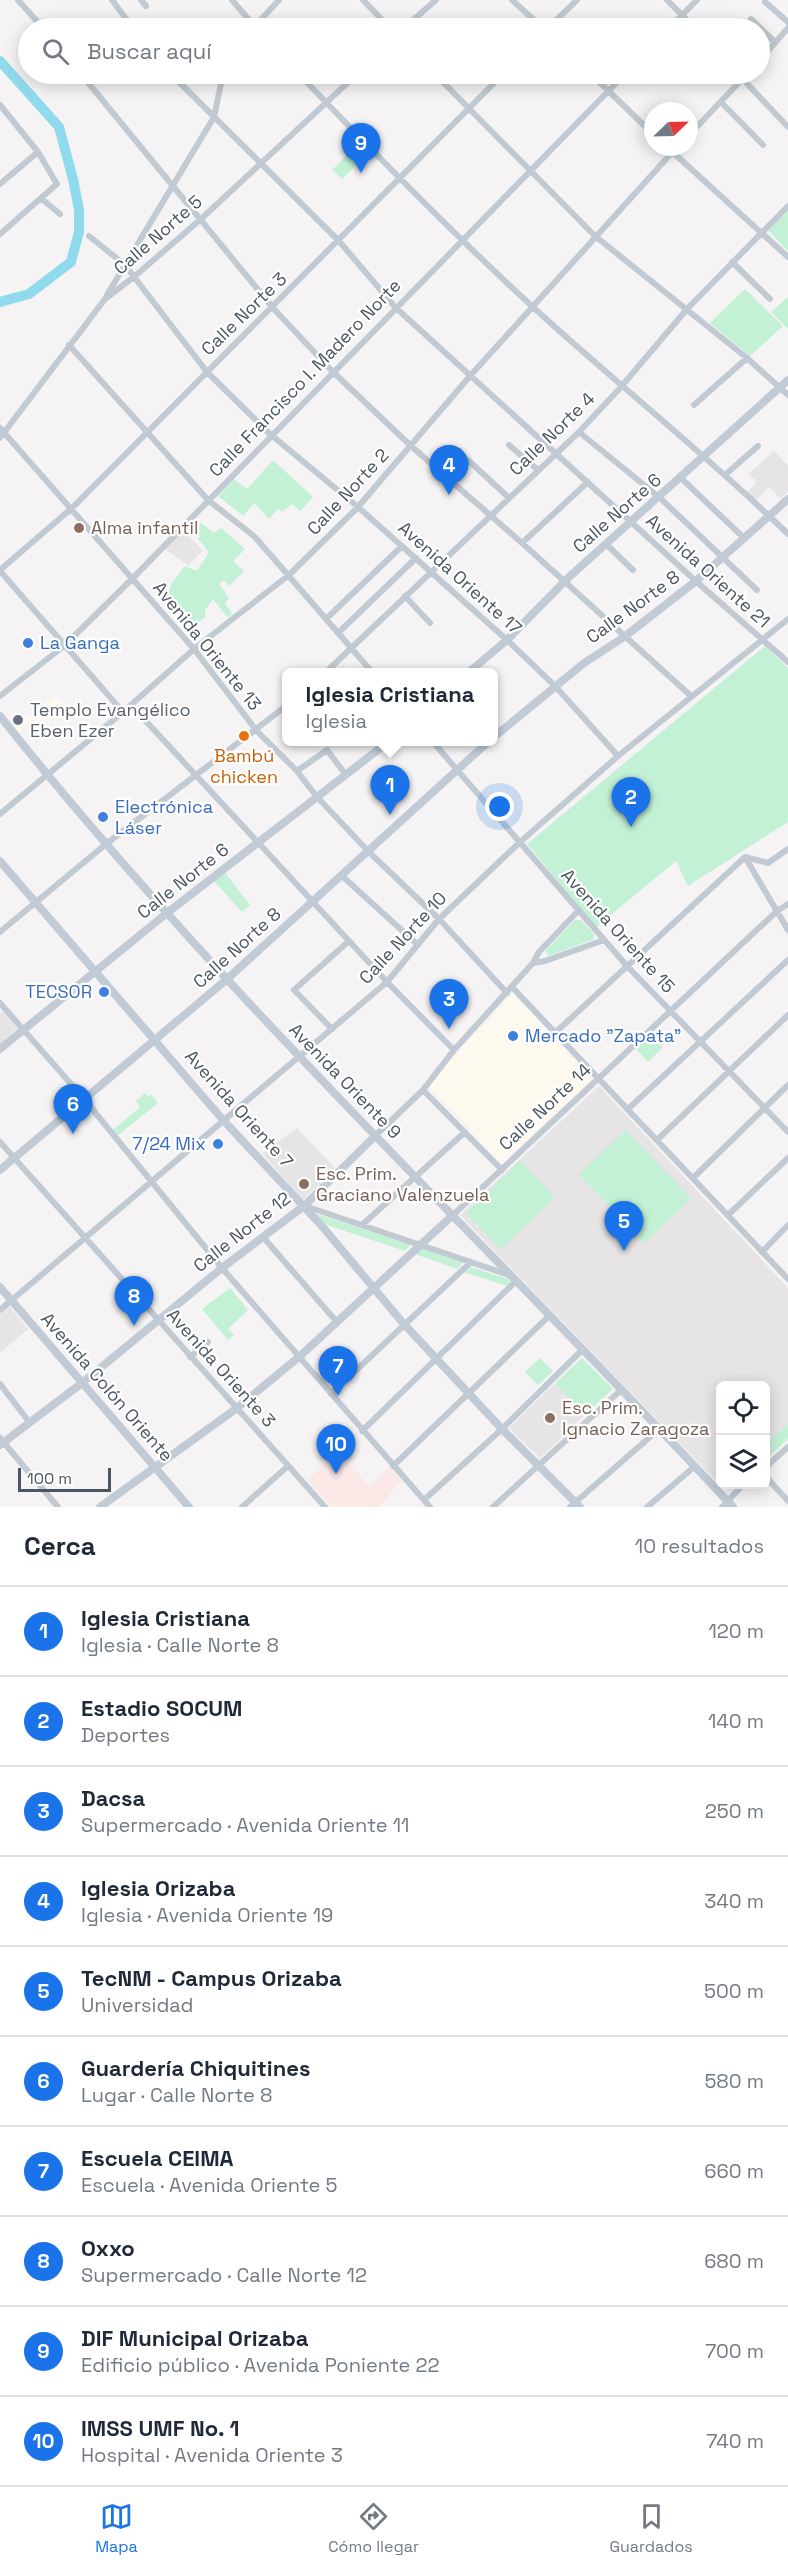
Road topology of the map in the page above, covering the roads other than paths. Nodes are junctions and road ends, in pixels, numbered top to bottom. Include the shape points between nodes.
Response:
1 (18, 0) edge
2 (232, 0) edge
3 (279, 0) edge
4 (363, 0) edge
5 (436, 0) edge
6 (512, 0) edge
7 (577, 0) edge
8 (667, 0) edge
9 (697, 0) edge
10 (113, 1) edge
11 (765, 2) dead end
12 (682, 15) junction
13 (34, 18) edge
14 (126, 18) edge
15 (246, 18) edge
16 (263, 18) edge
17 (380, 18) edge
18 (416, 18) edge
19 (533, 18) edge
20 (556, 18) edge
21 (679, 18) edge
22 (685, 18) edge
23 (788, 22) edge
24 (788, 28) edge
25 (770, 36) edge
26 (776, 42) junction
27 (770, 48) edge
28 (89, 84) edge
29 (181, 84) edge
30 (221, 84) edge
31 (309, 84) edge
32 (346, 84) edge
33 (445, 84) edge
34 (494, 84) edge
35 (602, 84) edge
36 (615, 84) edge
37 (735, 84) edge
38 (750, 84) edge
39 (609, 90) junction
40 (327, 102) junction
41 (721, 102) junction
42 (0, 105) edge
43 (470, 108) junction
44 (214, 117) junction
45 (644, 125) edge
46 (698, 126) edge
47 (788, 127) edge
48 (763, 145) dead end
49 (38, 152) junction
50 (666, 156) edge
51 (680, 156) edge
52 (260, 164) junction
53 (531, 169) junction
54 (402, 178) junction
55 (0, 183) edge
56 (174, 184) junction
57 (42, 199) junction
58 (788, 207) edge
59 (60, 214) dead end
60 (201, 219) junction
61 (762, 232) junction
62 (0, 234) edge
63 (89, 236) dead end
64 (595, 236) junction
65 (462, 240) junction
66 (339, 241) junction
67 (788, 257) edge
68 (732, 262) junction
69 (125, 265) junction
70 (135, 276) junction
71 (105, 299) junction
72 (770, 299) dead end
73 (532, 306) junction
74 (395, 307) junction
75 (273, 308) junction
76 (687, 309) junction
77 (69, 345) junction
78 (747, 358) junction
79 (207, 372) junction
80 (332, 372) junction
81 (470, 376) junction
82 (788, 380) edge
83 (621, 387) junction
84 (780, 387) junction
85 (788, 395) edge
86 (694, 405) dead end
87 (148, 430) junction
88 (579, 432) junction
89 (2, 433) edge
90 (270, 435) junction
91 (509, 445) dead end
92 (411, 446) junction
93 (758, 446) dead end
94 (556, 453) junction
95 (704, 456) junction
96 (468, 460) dead end
97 (538, 470) junction
98 (725, 475) junction
99 (681, 478) junction
100 (588, 482) junction
101 (508, 496) junction
102 (660, 498) junction
103 (788, 499) edge
104 (208, 500) junction
105 (358, 507) junction
106 (72, 508) junction
107 (490, 515) junction
108 (769, 516) junction
109 (631, 522) junction
110 (788, 534) edge
111 (743, 537) junction
112 (522, 543) junction
113 (606, 544) junction
114 (402, 546) junction
115 (722, 557) junction
116 (416, 558) junction
117 (633, 570) dead end
118 (0, 571) edge
119 (430, 571) junction
120 (289, 575) junction
121 (133, 578) junction
122 (696, 581) junction
123 (564, 582) junction
124 (757, 590) dead end
125 (405, 596) junction
126 (326, 619) junction
127 (788, 619) edge
128 (430, 624) dead end
129 (338, 633) junction
130 (624, 638) junction
131 (507, 640) junction
132 (761, 640) junction
133 (64, 646) junction
134 (194, 650) junction
135 (352, 650) junction
136 (788, 662) edge
137 (331, 668) edge
138 (368, 668) edge
139 (474, 668) edge
140 (555, 686) junction
141 (0, 696) edge
142 (691, 696) junction
143 (131, 705) junction
144 (282, 709) edge
145 (123, 712) junction
146 (0, 716) edge
147 (256, 730) junction
148 (498, 734) edge
149 (381, 746) edge
150 (437, 746) edge
151 (483, 746) edge
152 (618, 756) junction
153 (297, 771) junction
154 (458, 771) junction
155 (46, 775) junction
156 (194, 775) junction
157 (346, 775) junction
158 (317, 797) junction
159 (0, 814) edge
160 (520, 842) junction
161 (106, 844) junction
162 (258, 844) junction
163 (788, 849) edge
164 (368, 851) junction
165 (745, 857) junction
166 (0, 861) edge
167 (341, 875) junction
168 (34, 902) junction
169 (313, 902) junction
170 (788, 904) edge
171 (579, 910) junction
172 (777, 911) junction
173 (166, 913) junction
174 (439, 919) junction
175 (788, 930) edge
176 (0, 932) edge
177 (604, 940) junction
178 (350, 941) junction
179 (418, 945) junction
180 (539, 952) junction
181 (788, 960) edge
182 (545, 961) junction
183 (533, 963) junction
184 (626, 965) junction
185 (95, 970) junction
186 (226, 980) junction
187 (387, 982) junction
188 (512, 987) junction
189 (507, 993) junction
190 (0, 1003) edge
191 (669, 1011) junction
192 (788, 1015) edge
193 (332, 1029) junction
194 (22, 1030) junction
195 (556, 1032) junction
196 (156, 1040) junction
197 (699, 1042) junction
198 (0, 1049) edge
199 (454, 1050) junction
200 (299, 1058) junction
201 (729, 1072) junction
202 (600, 1079) junction
203 (788, 1085) edge
204 (423, 1090) junction
205 (85, 1100) junction
206 (628, 1109) junction
207 (765, 1109) junction
208 (224, 1121) junction
209 (465, 1132) junction
210 (788, 1132) edge
211 (375, 1136) junction
212 (657, 1140) junction
213 (0, 1142) edge
214 (15, 1158) junction
215 (788, 1158) edge
216 (0, 1170) edge
217 (502, 1170) junction
218 (414, 1176) junction
219 (693, 1178) junction
220 (151, 1183) junction
221 (304, 1206) junction
222 (453, 1215) junction
223 (728, 1215) junction
224 (363, 1224) junction
225 (788, 1225) edge
226 (263, 1237) junction
227 (85, 1238) junction
228 (419, 1245) junction
229 (762, 1251) junction
230 (471, 1262) junction
231 (222, 1268) junction
232 (513, 1278) junction
233 (788, 1279) edge
234 (0, 1287) edge
235 (372, 1288) junction
236 (11, 1300) junction
237 (0, 1310) edge
238 (549, 1316) junction
239 (159, 1321) junction
240 (336, 1321) junction
241 (404, 1323) junction
242 (208, 1342) dead end
243 (582, 1350) junction
244 (190, 1357) junction
245 (299, 1357) junction
246 (436, 1358) junction
247 (82, 1383) junction
248 (0, 1384) edge
249 (621, 1390) junction
250 (331, 1394) junction
251 (468, 1394) junction
252 (237, 1408) junction
253 (30, 1423) junction
254 (502, 1429) junction
255 (659, 1429) junction
256 (362, 1431) junction
257 (1, 1442) edge
258 (788, 1447) edge
259 (770, 1463) edge
260 (288, 1466) junction
261 (393, 1466) junction
262 (538, 1466) junction
263 (694, 1467) junction
264 (156, 1469) junction
265 (770, 1482) edge
266 (738, 1489) edge
267 (423, 1500) junction
268 (788, 1501) edge
269 (727, 1505) edge
270 (575, 1506) edge
271 (58, 1507) edge
272 (100, 1507) edge
273 (189, 1507) edge
274 (242, 1507) edge
275 (325, 1507) edge
276 (430, 1507) edge
277 (493, 1507) edge
278 (647, 1507) edge

1 - 13 street
2 - 15 street
3 - 16 street
4 - 17 street
5 - 18 street
6 - 19 street
7 - 20 street
8 - 12 street
9 - 12 street
10 - 14 street
11 - 23 street
12 - 21 street
12 - 22 street
24 - 26 street
25 - 26 street
26 - 27 street
28 - 56 street
29 - 44 street, Avenida Oriente 21
30 - 44 street
31 - 40 street
32 - 40 street, Calle Norte 5
33 - 43 street
34 - 43 street, Calle Norte 3
35 - 39 street
36 - 39 street, Calle Francisco I. Madero Norte
37 - 41 street
38 - 47 street
39 - 45 street
39 - 53 street, Calle Francisco I. Madero Norte
40 - 52 street, Calle Norte 5
40 - 54 street
41 - 46 street
41 - 48 street
42 - 49 street
43 - 53 street
43 - 54 street, Calle Norte 3
44 - 52 street, Avenida Oriente 21
44 - 56 street
49 - 55 street
49 - 57 street via 57,184
50 - 64 street, Calle Norte 2
51 - 61 street
52 - 60 street, Calle Norte 5
52 - 66 street, Avenida Oriente 21
53 - 64 street
53 - 65 street, Calle Francisco I. Madero Norte
54 - 65 street
54 - 66 street, Calle Norte 3
56 - 60 street
56 - 69 street
57 - 59 street
57 - 62 street
58 - 61 street, Calle Norte 4
60 - 70 street, Calle Norte 5
60 - 75 street
61 - 67 street
61 - 68 street, Calle Norte 4
63 - 69 street, Avenida Oriente 17
64 - 73 street, Calle Norte 2
64 - 76 street
65 - 73 street
65 - 74 street, Calle Francisco I. Madero Norte
66 - 74 street, Avenida Oriente 21
66 - 75 street, Calle Norte 3
68 - 72 street
68 - 76 street, Calle Norte 4
69 - 70 street, Avenida Oriente 17
69 - 71 street
70 - 71 street, Calle Norte 5
70 - 79 street, Avenida Oriente 17
71 - 77 street, Calle Norte 5
73 - 81 street, Calle Norte 2
73 - 83 street
74 - 80 street, Calle Francisco I. Madero Norte
74 - 81 street, Avenida Oriente 21
75 - 79 street, Calle Norte 3
75 - 80 street
76 - 78 street
76 - 83 street, Calle Norte 4
77 - 87 street
77 - 89 street, Calle Norte 5
78 - 84 street
78 - 86 street
79 - 87 street, Calle Norte 3
79 - 90 street, Avenida Oriente 17
80 - 90 street, Calle Francisco I. Madero Norte
80 - 92 street
81 - 92 street, Calle Norte 2
81 - 94 street, Avenida Oriente 21
82 - 84 street, Calle Norte 6
83 - 88 street, Calle Norte 4
83 - 95 street
84 - 85 street
84 - 95 street, Calle Norte 6
87 - 104 street
87 - 106 street, Calle Norte 3
88 - 94 street, Calle Norte 4
88 - 102 street
89 - 106 street, Avenida Oriente 13
90 - 104 street, Calle Francisco I. Madero Norte
90 - 105 street, Avenida Oriente 17
91 - 97 street
92 - 105 street, Calle Norte 2
92 - 107 street
93 - 98 street
94 - 97 street, Calle Norte 4
94 - 100 street, Avenida Oriente 21
95 - 98 street
95 - 99 street, Calle Norte 6
96 - 101 street
97 - 101 street, Calle Norte 4
98 - 108 street
99 - 102 street, Calle Norte 6
99 - 111 street
100 - 109 street, Avenida Oriente 21
100 - 112 street
101 - 107 street, Calle Norte 4
102 - 109 street, Calle Norte 6
102 - 115 street
103 - 108 street, Calle Norte 8
104 - 120 street via 255,537
104 - 121 street, Calle Francisco I. Madero Norte
105 - 114 street, Avenida Oriente 17
105 - 120 street, Calle Norte 2
106 - 118 street, Calle Norte 3
106 - 121 street, Avenida Oriente 13
107 - 112 street
107 - 119 street, Calle Norte 4
108 - 110 street
108 - 111 street, Calle Norte 8
109 - 113 street, Calle Norte 6
109 - 122 street, Avenida Oriente 21
111 - 115 street, Calle Norte 8
112 - 123 street
113 - 117 street
113 - 123 street, Calle Norte 6
114 - 116 street, Avenida Oriente 17
114 - 126 street
115 - 122 street, Calle Norte 8
115 - 124 street
116 - 119 street, Avenida Oriente 17
116 - 129 street
118 - 133 street
119 - 125 street, Calle Norte 4
119 - 131 street, Avenida Oriente 17
120 - 126 street
120 - 134 street, Calle Norte 2
121 - 133 street, Calle Francisco I. Madero Norte
121 - 134 street, Avenida Oriente 13
122 - 130 street, Calle Norte 8
122 - 132 street, Avenida Oriente 21
123 - 130 street
123 - 131 street, Calle Norte 6
125 - 128 street
125 - 135 street, Calle Norte 4
126 - 129 street
127 - 132 street, Calle Norte 10
129 - 135 street
130 - 140 street, Calle Norte 8
130 - 142 street
131 - 139 street, Calle Norte 6
131 - 140 street, Avenida Oriente 17
132 - 136 street, Avenida Oriente 21
132 - 142 street, Calle Norte 10
133 - 141 street, Calle Francisco I. Madero Norte
133 - 145 street
134 - 143 street, Calle Norte 2
134 - 147 street, Avenida Oriente 13
135 - 137 street, Calle Norte 4
135 - 138 street
140 - 148 street, Calle Norte 8
140 - 152 street, Avenida Oriente 17
142 - 152 street, Calle Norte 10
143 - 145 street, Calle Norte 2
143 - 156 street
144 - 147 street
145 - 155 street, Calle Norte 2
146 - 155 street, Avenida Oriente 9
147 - 153 street, Avenida Oriente 13
147 - 156 street
149 - 157 street, Calle Norte 6
150 - 154 street, Avenida Oriente 15
151 - 154 street, Calle Norte 8
152 - 160 street, Calle Norte 10
153 - 157 street via 327,750
153 - 158 street, Avenida Oriente 13
154 - 160 street, Avenida Oriente 15
154 - 164 street, Calle Norte 8
155 - 159 street, Calle Norte 2
155 - 161 street, Avenida Oriente 9
156 - 161 street
156 - 162 street
157 - 158 street, Calle Norte 6
158 - 162 street, Calle Norte 6
158 - 164 street, Avenida Oriente 13
160 - 171 street, Avenida Oriente 15
160 - 174 street, Calle Norte 10
161 - 168 street
161 - 173 street, Avenida Oriente 9
162 - 169 street
162 - 173 street, Calle Norte 6
163 - 165 street via 768,862
164 - 167 street, Calle Norte 8
164 - 174 street, Avenida Oriente 13
165 - 172 street
165 - 184 street
166 - 168 street, Avenida Oriente 7
167 - 169 street, Calle Norte 8
167 - 179 street
168 - 176 street
168 - 185 street, Avenida Oriente 7
169 - 178 street
169 - 186 street, Calle Norte 8
170 - 172 street, Calle Norte 14
171 - 177 street, Avenida Oriente 15
171 - 180 street, Calle Norte 12
172 - 175 street
172 - 191 street, Calle Norte 14
173 - 185 street, Calle Norte 6
173 - 186 street, Avenida Oriente 9
174 - 179 street, Calle Norte 10
174 - 189 street, Avenida Oriente 13
177 - 182 street
177 - 184 street, Avenida Oriente 15
178 - 187 street
178 - 193 street via 294,990
179 - 187 street, Calle Norte 10
180 - 182 street
180 - 183 street, Calle Norte 12
181 - 197 street
182 - 183 street
183 - 188 street, Calle Norte 12
184 - 191 street, Avenida Oriente 15
184 - 195 street
185 - 194 street, Calle Norte 6
185 - 196 street, Avenida Oriente 7
186 - 196 street, Calle Norte 8
186 - 200 street, Avenida Oriente 9
187 - 193 street, Calle Norte 10
187 - 199 street
188 - 189 street, Calle Norte 12
188 - 195 street
189 - 199 street, Calle Norte 12
190 - 194 street
191 - 197 street, Avenida Oriente 15
191 - 202 street, Calle Norte 14
192 - 201 street
193 - 200 street, Calle Norte 10
194 - 198 street, Calle Norte 6
194 - 205 street
195 - 202 street
196 - 205 street, Calle Norte 8
196 - 208 street, Avenida Oriente 7
197 - 201 street, Avenida Oriente 15
197 - 206 street
199 - 204 street, Calle Norte 12
200 - 208 street, Calle Norte 10
200 - 211 street, Avenida Oriente 9
201 - 207 street, Avenida Oriente 15
201 - 212 street
202 - 206 street
202 - 217 street, Calle Norte 14
203 - 207 street
204 - 209 street
204 - 211 street, Calle Norte 12
205 - 214 street, Calle Norte 8
205 - 220 street
206 - 212 street
207 - 210 street, Avenida Oriente 15
207 - 219 street
208 - 220 street, Calle Norte 10
208 - 221 street, Avenida Oriente 7
209 - 217 street
209 - 218 street
211 - 218 street, Avenida Oriente 9
211 - 221 street, Calle Norte 12
212 - 219 street
213 - 214 street, Avenida Oriente 3
214 - 216 street, Calle Norte 8
214 - 227 street, Avenida Oriente 3
215 - 223 street
217 - 222 street, Calle Norte 14
218 - 222 street, Avenida Oriente 9
218 - 224 street
219 - 223 street
220 - 227 street, Calle Norte 10
220 - 231 street
221 - 224 street
221 - 226 street, Calle Norte 12
221 - 235 street, Avenida Oriente 7
222 - 228 street, Calle Norte 14
222 - 232 street, Avenida Oriente 9
223 - 229 street
224 - 228 street
225 - 229 street
226 - 231 street, Calle Norte 12
226 - 240 street
227 - 236 street, Calle Norte 10
227 - 239 street, Avenida Oriente 3
228 - 230 street
228 - 235 street, Calle Norte 14
229 - 233 street
230 - 232 street
230 - 241 street
231 - 239 street, Calle Norte 12
231 - 245 street
232 - 238 street, Avenida Oriente 9
232 - 246 street
234 - 236 street, Avenida Colón Oriente
235 - 240 street, Calle Norte 14
235 - 241 street, Avenida Oriente 7
236 - 237 street, Calle Norte 10
236 - 247 street, Avenida Colón Oriente
238 - 243 street, Avenida Oriente 9
238 - 251 street
239 - 244 street, Avenida Oriente 3
239 - 247 street, Calle Norte 12
240 - 245 street, Calle Norte 14
241 - 246 street, Avenida Oriente 7
241 - 250 street
242 - 244 street
243 - 249 street, Avenida Oriente 9
243 - 254 street
244 - 252 street, Avenida Oriente 3
245 - 250 street
245 - 252 street, Calle Norte 14
246 - 251 street, Avenida Oriente 7
246 - 256 street
247 - 253 street, Calle Norte 12
247 - 264 street, Avenida Colón Oriente
248 - 253 street
249 - 255 street, Avenida Oriente 9
249 - 262 street
250 - 256 street
251 - 254 street, Avenida Oriente 7
251 - 261 street
252 - 260 street, Avenida Oriente 3
252 - 264 street, Calle Norte 14
253 - 257 street, Calle Norte 12
254 - 262 street, Avenida Oriente 7
254 - 267 street
255 - 263 street, Avenida Oriente 9
255 - 270 street
256 - 261 street
257 - 271 street
258 - 259 street
260 - 274 street
260 - 275 street, Avenida Oriente 3
261 - 267 street
262 - 270 street, Avenida Oriente 7
262 - 277 street
263 - 269 street, Avenida Oriente 9
263 - 278 street
264 - 272 street, Calle Norte 14
264 - 273 street, Avenida Colón Oriente
265 - 268 street
266 - 269 street via 730,1495
267 - 276 street

